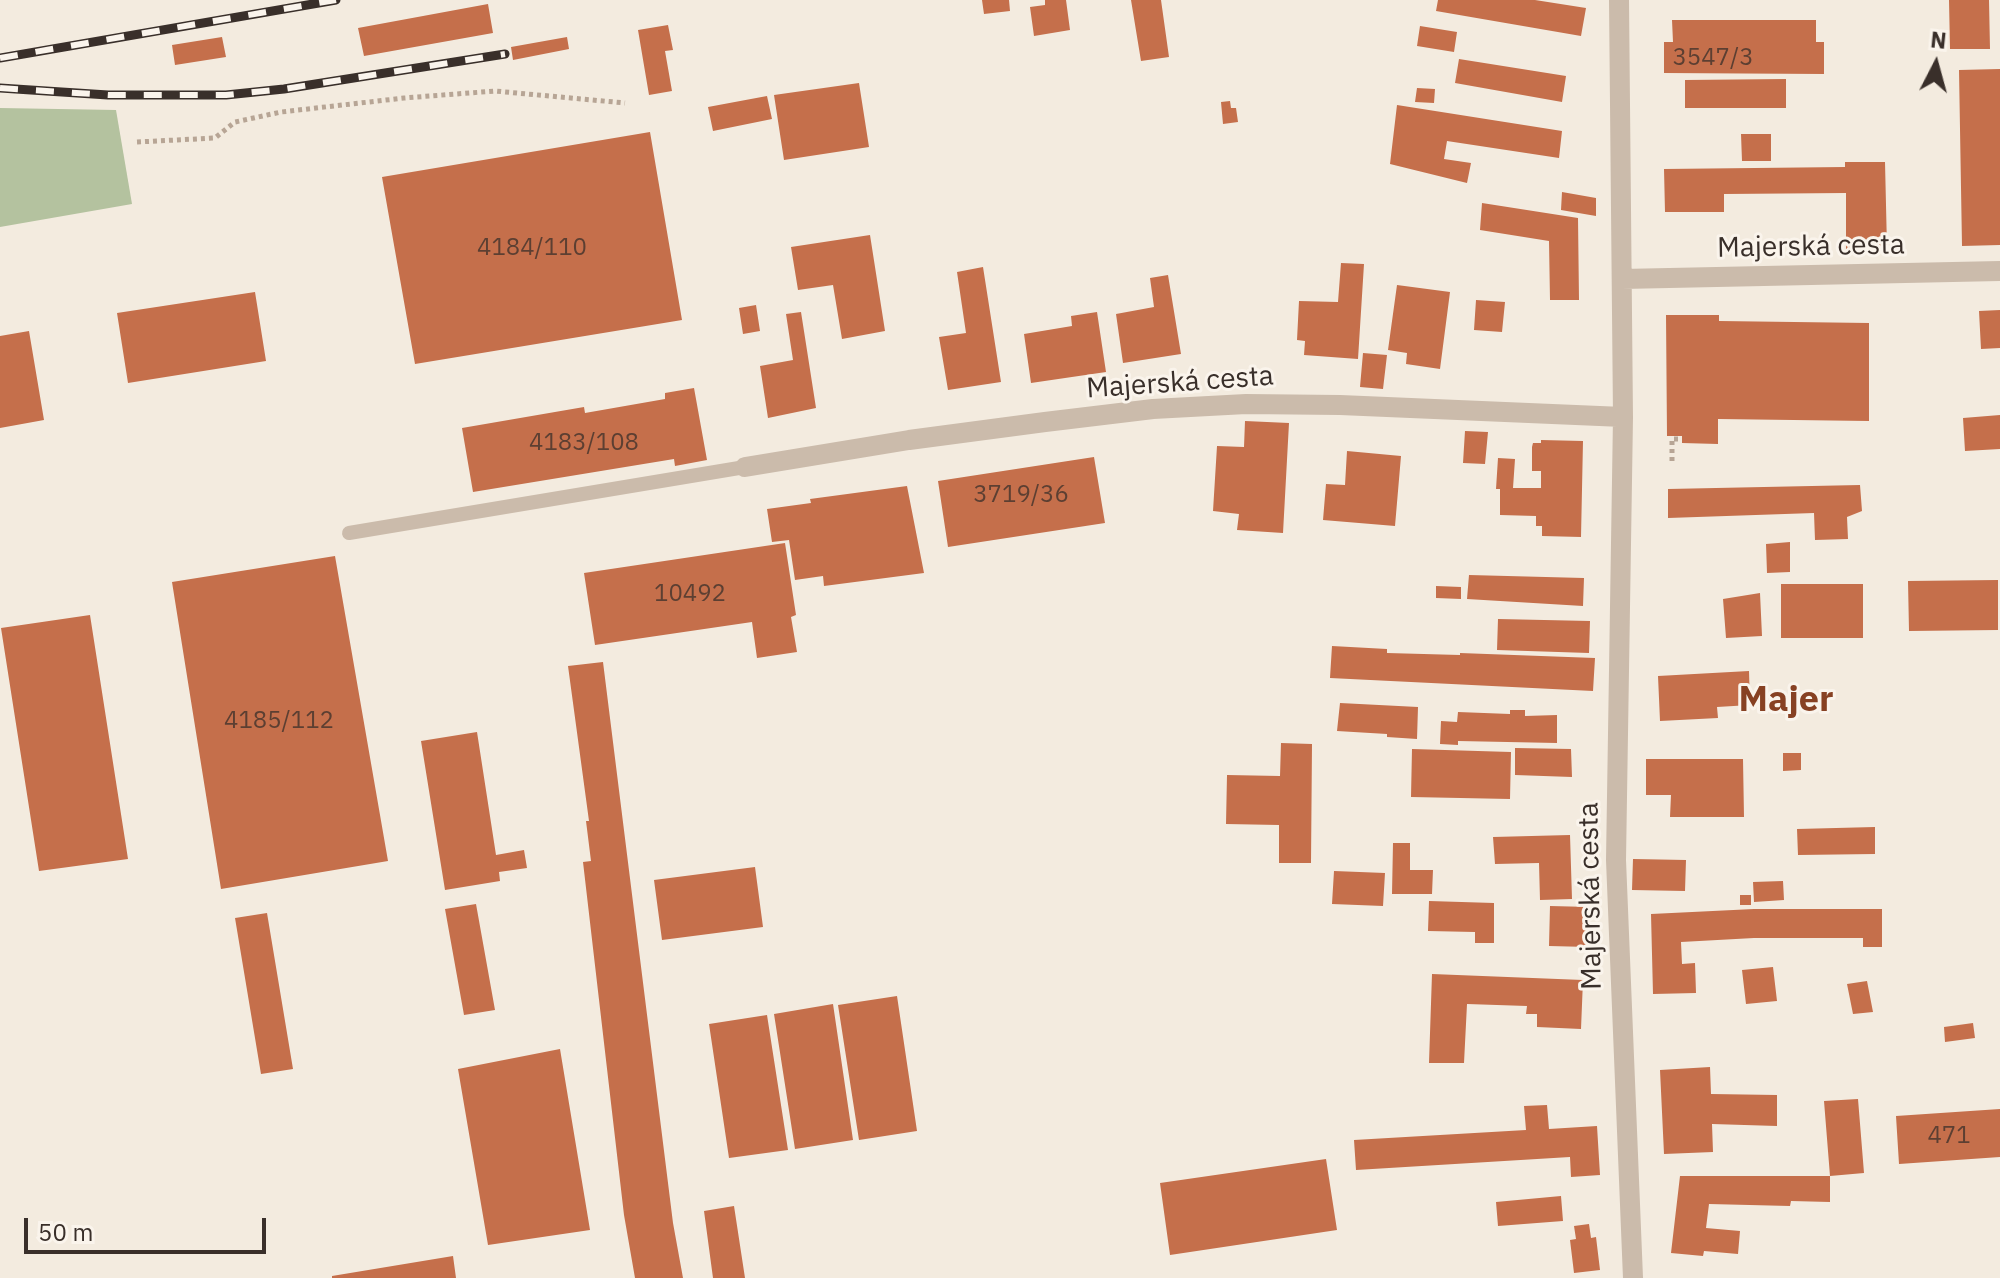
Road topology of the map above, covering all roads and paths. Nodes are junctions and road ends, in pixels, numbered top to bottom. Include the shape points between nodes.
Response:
1 (1619, 0) edge
2 (625, 103) dead end
3 (137, 142) dead end
4 (2000, 271) edge
5 (1622, 279) junction
6 (1623, 417) junction
7 (1682, 439) dead end
8 (1672, 461) dead end
9 (745, 467) joint
10 (349, 533) dead end
11 (1633, 1278) edge

1 - 5 street, Majerská cesta
2 - 3 path via 495,91 404,98 281,112 235,122 215,138
4 - 5 street, Majerská cesta
5 - 6 street, Majerská cesta
6 - 9 street, Majerská cesta via 1340,405 1153,409
6 - 11 street, Majerská cesta via 1616,860
7 - 8 path via 1672,439
9 - 10 lane

